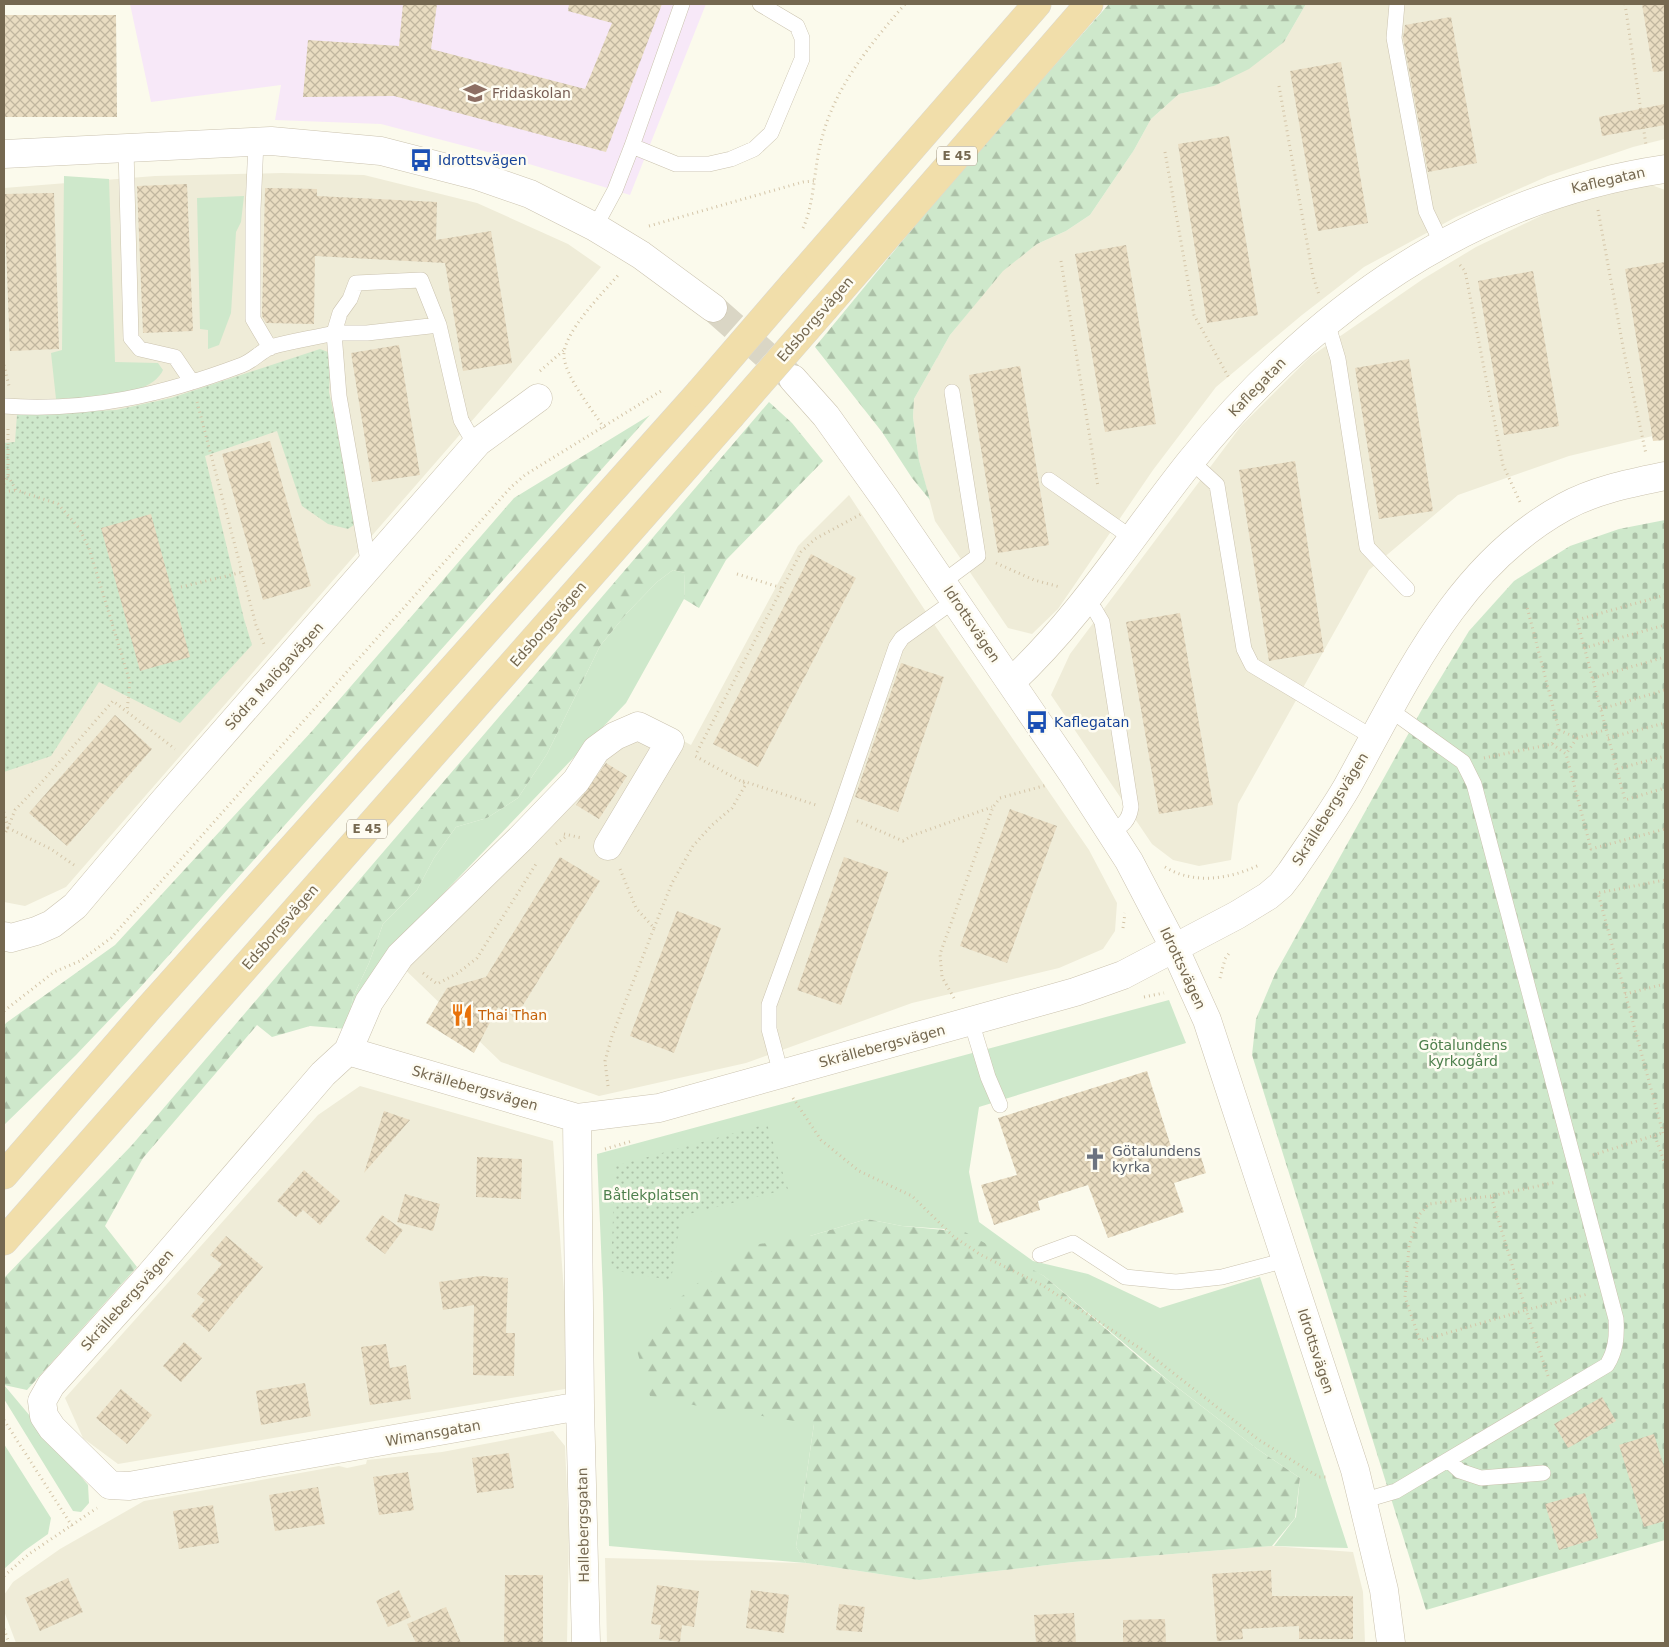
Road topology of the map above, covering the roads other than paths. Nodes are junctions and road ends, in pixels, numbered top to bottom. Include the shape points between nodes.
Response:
1 (682, 4) edge
2 (760, 4) edge
3 (1037, 4) edge
4 (1089, 4) edge
5 (1397, 4) edge
6 (256, 142) junction
7 (632, 146) junction
8 (126, 149) junction
9 (4, 154) edge
10 (1658, 169) edge
11 (596, 227) junction
12 (1442, 244) junction
13 (713, 308) tunnel mouth
14 (1327, 322) junction
15 (440, 325) junction
16 (334, 333) junction
17 (270, 348) junction
18 (794, 379) tunnel mouth
19 (192, 382) junction
20 (952, 392) dead end
21 (538, 398) dead end
22 (6, 406) edge
23 (478, 442) junction
24 (1191, 461) junction
25 (1665, 476) edge
26 (1049, 480) dead end
27 (1132, 538) junction
28 (376, 562) junction
29 (1407, 589) dead end
30 (949, 591) junction
31 (1084, 602) junction
32 (1011, 682) junction
33 (1389, 709) junction
34 (1374, 738) junction
35 (1111, 832) junction
36 (608, 846) road end
37 (4, 936) edge
38 (1174, 947) junction
39 (971, 1021) junction
40 (348, 1051) junction
41 (782, 1087) junction
42 (1000, 1106) dead end
43 (576, 1118) junction
44 (4, 1175) edge
45 (4, 1240) edge
46 (1040, 1255) dead end
47 (1286, 1260) junction
48 (580, 1406) junction
49 (1448, 1460) junction
50 (1543, 1473) dead end
51 (107, 1496) joint
52 (1362, 1501) junction
53 (586, 1643) edge
54 (1391, 1643) edge

1 - 7 lane
2 - 7 lane via 797,26 802,38 802,59 771,134 754,149 731,160 709,164 676,164
3 - 44 highway, E 45, bridge via 699,393 149,1008
4 - 45 highway, Edsborgsvägen / E 45, bridge via 730,417
5 - 12 lane via 1394,38 1426,211
6 - 8 street
6 - 11 street via 381,151 421,160 530,194
6 - 17 lane via 252,319
7 - 11 lane
8 - 9 street
8 - 19 lane via 131,338 140,349 175,357
10 - 12 street, Kaflegatan via 1553,194
11 - 13 street via 641,255
12 - 14 street, Kaflegatan via 1381,282
14 - 24 street, Kaflegatan via 1242,400
14 - 29 lane via 1338,360 1367,547
15 - 16 lane
15 - 16 lane via 421,280 356,283 340,312
15 - 23 lane via 460,420
16 - 17 lane
16 - 28 lane via 339,396 367,555
17 - 19 lane via 245,364
18 - 30 street, Idrottsvägen via 826,416
19 - 22 lane via 109,403 50,408
20 - 30 lane via 978,556
21 - 23 street, Södra Malögavägen
23 - 28 street, Södra Malögavägen
24 - 27 street, Kaflegatan
24 - 34 lane via 1218,485 1244,649 1252,665
25 - 33 street, Skrällebergsvägen via 1632,482 1564,507 1520,538 1463,592 1438,626
26 - 27 lane
27 - 31 street, Kaflegatan
28 - 37 street, Södra Malögavägen via 75,906 52,924 11,938
30 - 32 street, Idrottsvägen
30 - 41 lane via 896,647 840,813 768,1005 769,1029
31 - 32 street, Kaflegatan via 1068,624
31 - 35 lane via 1095,610 1102,622 1131,807 1126,823
32 - 35 street, Idrottsvägen
33 - 34 street, Skrällebergsvägen
33 - 49 lane via 1463,762 1474,784 1616,1319 1615,1352 1607,1365
34 - 38 street, Skrällebergsvägen via 1320,831 1281,885 1237,915
35 - 38 street, Idrottsvägen
36 - 40 street via 670,742 638,726 615,736 596,750 576,781 400,956 369,1002
38 - 39 street, Skrällebergsvägen via 1122,975 1075,992
38 - 47 street, Idrottsvägen via 1207,1020
39 - 41 street, Skrällebergsvägen
39 - 42 lane
40 - 43 street, Skrällebergsvägen
40 - 51 street, Skrällebergsvägen via 323,1074 51,1385 42,1401 44,1416 52,1428
41 - 43 street, Skrällebergsvägen
43 - 48 street
46 - 47 lane via 1073,1243 1125,1276 1176,1282 1222,1277
47 - 52 street, Idrottsvägen via 1355,1470
48 - 51 street, Wimansgatan via 129,1486
48 - 53 street, Hallebergsgatan
49 - 50 lane via 1460,1472 1481,1478
49 - 52 lane via 1396,1491
52 - 54 street, Idrottsvägen via 1384,1590

